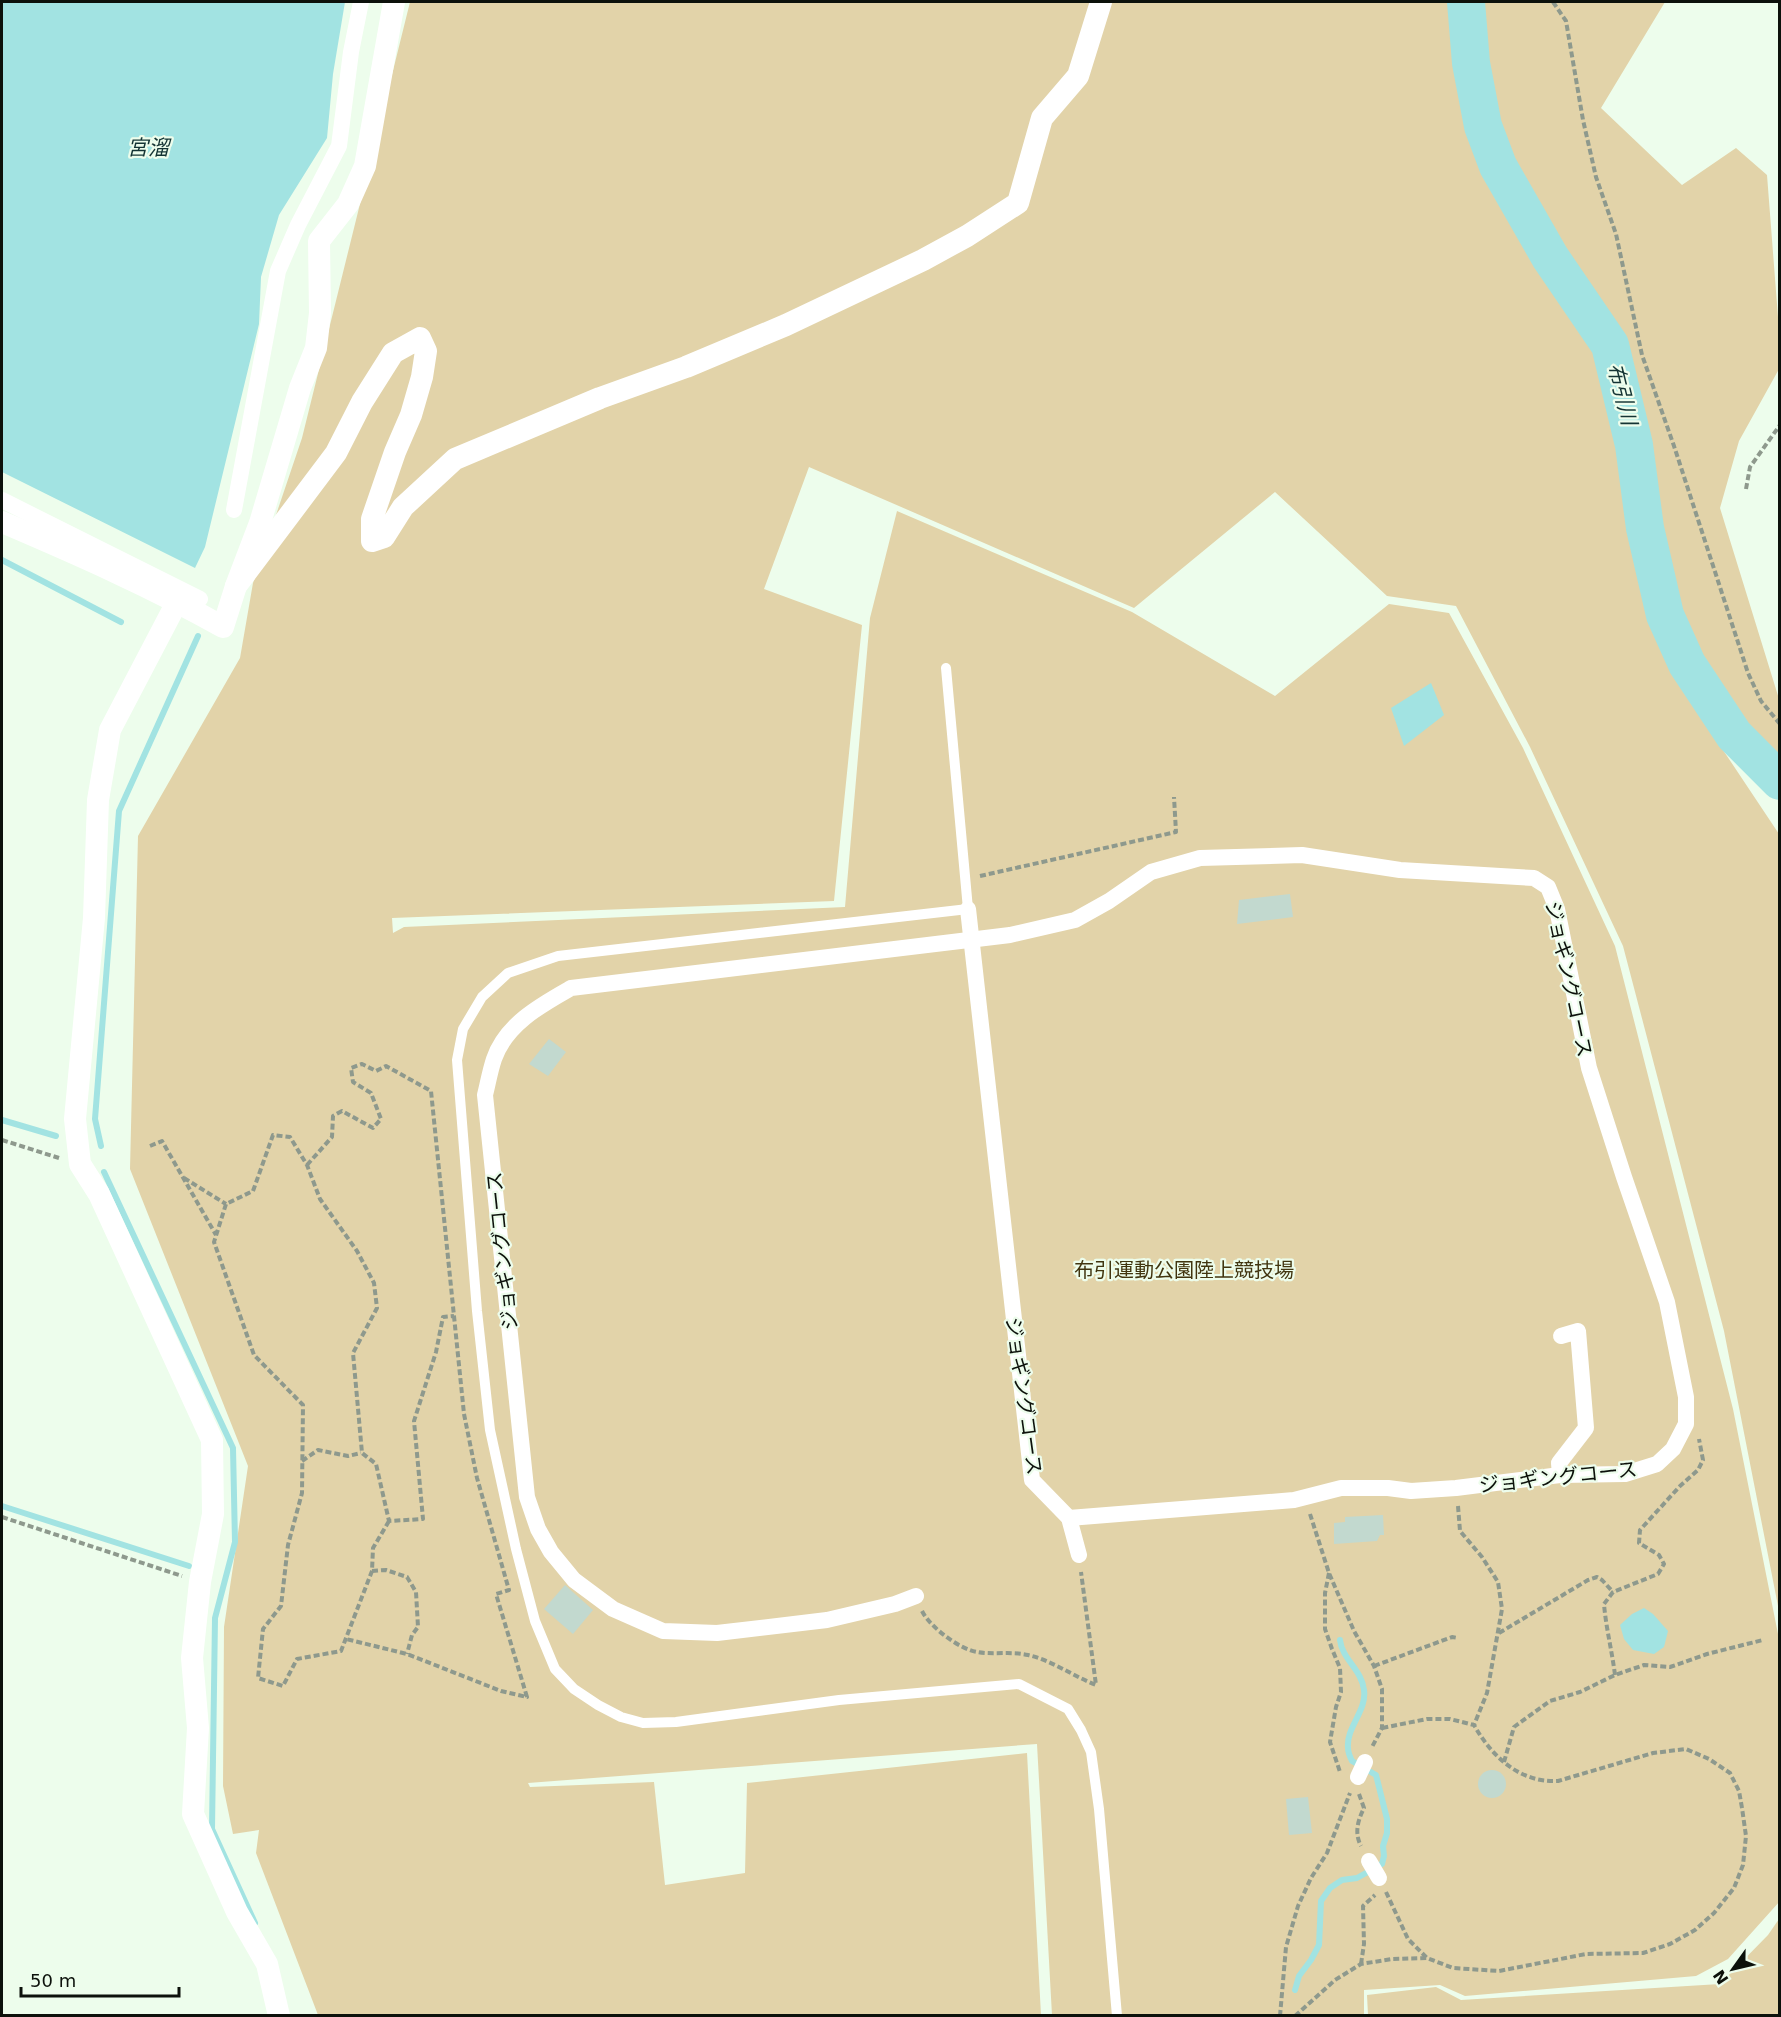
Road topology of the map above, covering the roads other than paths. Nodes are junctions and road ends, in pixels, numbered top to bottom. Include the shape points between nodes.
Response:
1 (361, 2) edge
2 (394, 2) edge
3 (1101, 2) edge
4 (2, 500) edge
5 (234, 510) dead end
6 (2, 522) edge
7 (236, 586) junction
8 (200, 599) dead end
9 (177, 602) junction
10 (946, 668) dead end
11 (968, 909) junction
12 (970, 939) junction
13 (1561, 1336) dead end
14 (1560, 1475) junction
15 (1069, 1518) junction
16 (1079, 1555) road end
17 (916, 1596) road end
18 (1369, 1861) road end
19 (1379, 1878) road end
20 (279, 2016) edge
21 (1118, 2016) edge

1 - 5 street via 339,146 278,271
2 - 7 street via 365,166 348,204 320,242 316,348
3 - 7 street via 1078,76 1042,117 1018,203 932,255 786,325 455,459 403,507 384,537 372,541 372,519 422,377 426,351 420,338 393,353 336,453
4 - 8 street
6 - 9 street
7 - 9 street via 223,627
9 - 20 street via 110,730 98,800 94,918 75,1119 80,1164 99,1194 212,1440 213,1514 200,1582 192,1658 198,1728 193,1814 237,1912 267,1964
10 - 11 lane
11 - 12 street, ジョギングコース
11 - 21 lane via 558,956 508,973 482,997 463,1029 457,1060 490,1430 535,1621 555,1669 574,1689 621,1717 643,1723 676,1722 839,1700 1019,1684 1068,1709 1091,1752
12 - 14 street, ジョギングコース via 1075,920 1151,872 1200,858 1302,855 1400,870 1534,878 1548,887 1557,909 1589,1068 1667,1302 1686,1397 1686,1424 1673,1449 1657,1464 1625,1474
12 - 15 street, ジョギングコース via 1032,1480
12 - 17 street, ジョギングコース via 571,988 512,1029 495,1057 485,1095 527,1497 551,1552 574,1580 613,1609 663,1631 717,1633 827,1620
13 - 14 street via 1578,1331 1586,1428 1559,1463
14 - 15 street, ジョギングコース via 1412,1491 1341,1488 1294,1500
15 - 16 street
18 - 19 street

